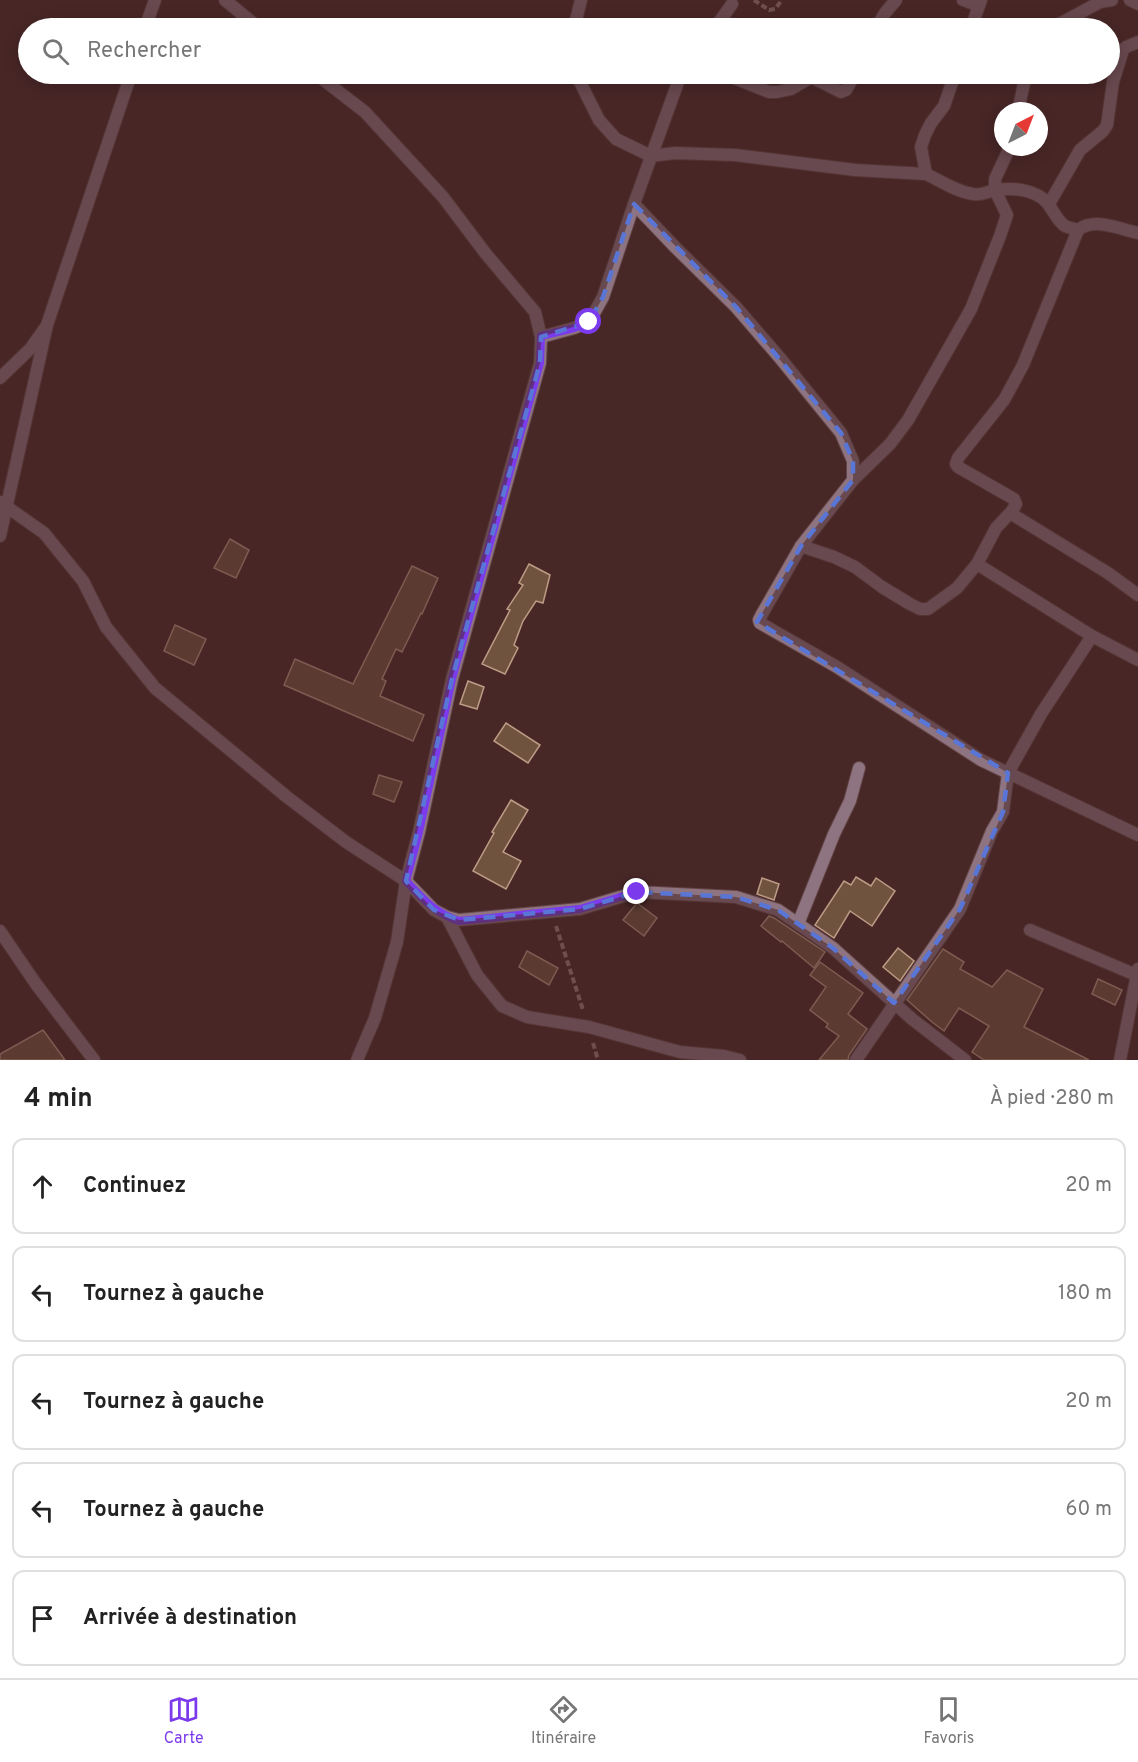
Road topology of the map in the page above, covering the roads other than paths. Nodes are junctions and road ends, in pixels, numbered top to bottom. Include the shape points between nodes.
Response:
1 (155, 0) edge
2 (225, 0) edge
3 (581, 0) edge
4 (896, 0) edge
5 (963, 0) edge
6 (1112, 0) edge
7 (1130, 0) edge
8 (980, 3) edge
9 (732, 4) dead end
10 (1138, 4) edge
11 (149, 18) edge
12 (247, 18) edge
13 (576, 18) edge
14 (722, 18) edge
15 (882, 18) edge
16 (975, 18) edge
17 (1070, 18) edge
18 (1138, 42) edge
19 (1120, 60) edge
20 (128, 84) edge
21 (329, 84) edge
22 (581, 84) edge
23 (677, 84) edge
24 (749, 84) edge
25 (800, 84) edge
26 (824, 84) edge
27 (849, 84) edge
28 (952, 84) edge
29 (1024, 84) edge
30 (1113, 84) edge
31 (1020, 102) edge
32 (651, 156) junction
33 (1006, 156) edge
34 (926, 174) junction
35 (995, 190) junction
36 (634, 204) junction
37 (1049, 204) junction
38 (1078, 230) junction
39 (1138, 233) edge
40 (47, 325) junction
41 (541, 336) junction
42 (0, 378) edge
43 (853, 480) junction
44 (4, 504) edge
45 (1012, 512) junction
46 (0, 537) edge
47 (801, 546) junction
48 (977, 564) junction
49 (1138, 595) edge
50 (1092, 636) junction
51 (1138, 660) edge
52 (859, 768) dead end
53 (1008, 773) junction
54 (1138, 835) edge
55 (406, 881) junction
56 (447, 917) junction
57 (798, 924) junction
58 (1030, 930) dead end
59 (0, 932) edge
60 (1137, 972) edge
61 (894, 1003) junction
62 (94, 1060) edge
63 (357, 1060) edge
64 (740, 1060) edge
65 (856, 1060) edge
66 (965, 1060) edge
67 (1120, 1060) edge

1 - 11 street
2 - 12 street
3 - 13 street
4 - 15 street
5 - 8 street
6 - 17 street
7 - 10 street
8 - 16 street
9 - 14 street
18 - 19 street via 1126,47
20 - 40 street
21 - 41 street via 364,112 443,197 536,312
22 - 32 street via 599,120 616,139
23 - 32 street
24 - 25 street via 777,92
26 - 27 street via 841,93
28 - 34 street via 921,147
29 - 31 street
30 - 37 street via 1107,125 1080,150
32 - 34 street via 735,155 855,170
32 - 36 street
33 - 35 street via 995,179
34 - 35 street via 973,194
35 - 37 street via 1020,189
35 - 43 street via 1007,214 971,309 908,420
36 - 41 street via 603,297 589,322
36 - 43 street via 736,307 842,434 853,461
37 - 38 street via 1064,225
38 - 39 street via 1097,223
38 - 45 street via 1023,365 1004,400 956,464 1014,499
40 - 42 street via 31,348
40 - 44 street
41 - 55 street via 540,363 452,679
43 - 47 street
44 - 46 street
44 - 55 street via 44,532 83,580 106,627 155,688 287,797
45 - 48 street via 996,528
45 - 49 street
47 - 48 street via 855,567 920,609 928,609 957,588
47 - 53 street via 760,623
48 - 50 street
50 - 51 street
50 - 53 street
52 - 57 street via 850,801
53 - 54 street
53 - 61 street via 1003,812 960,909
55 - 56 street via 434,910
55 - 63 street via 397,942 375,1018
56 - 57 street via 459,921 580,909 637,892 736,897 778,910
56 - 64 street via 477,975 502,1006 527,1017 589,1027 680,1052
57 - 61 street via 833,948
58 - 60 street
59 - 62 street
60 - 67 street
61 - 65 street
61 - 66 street

